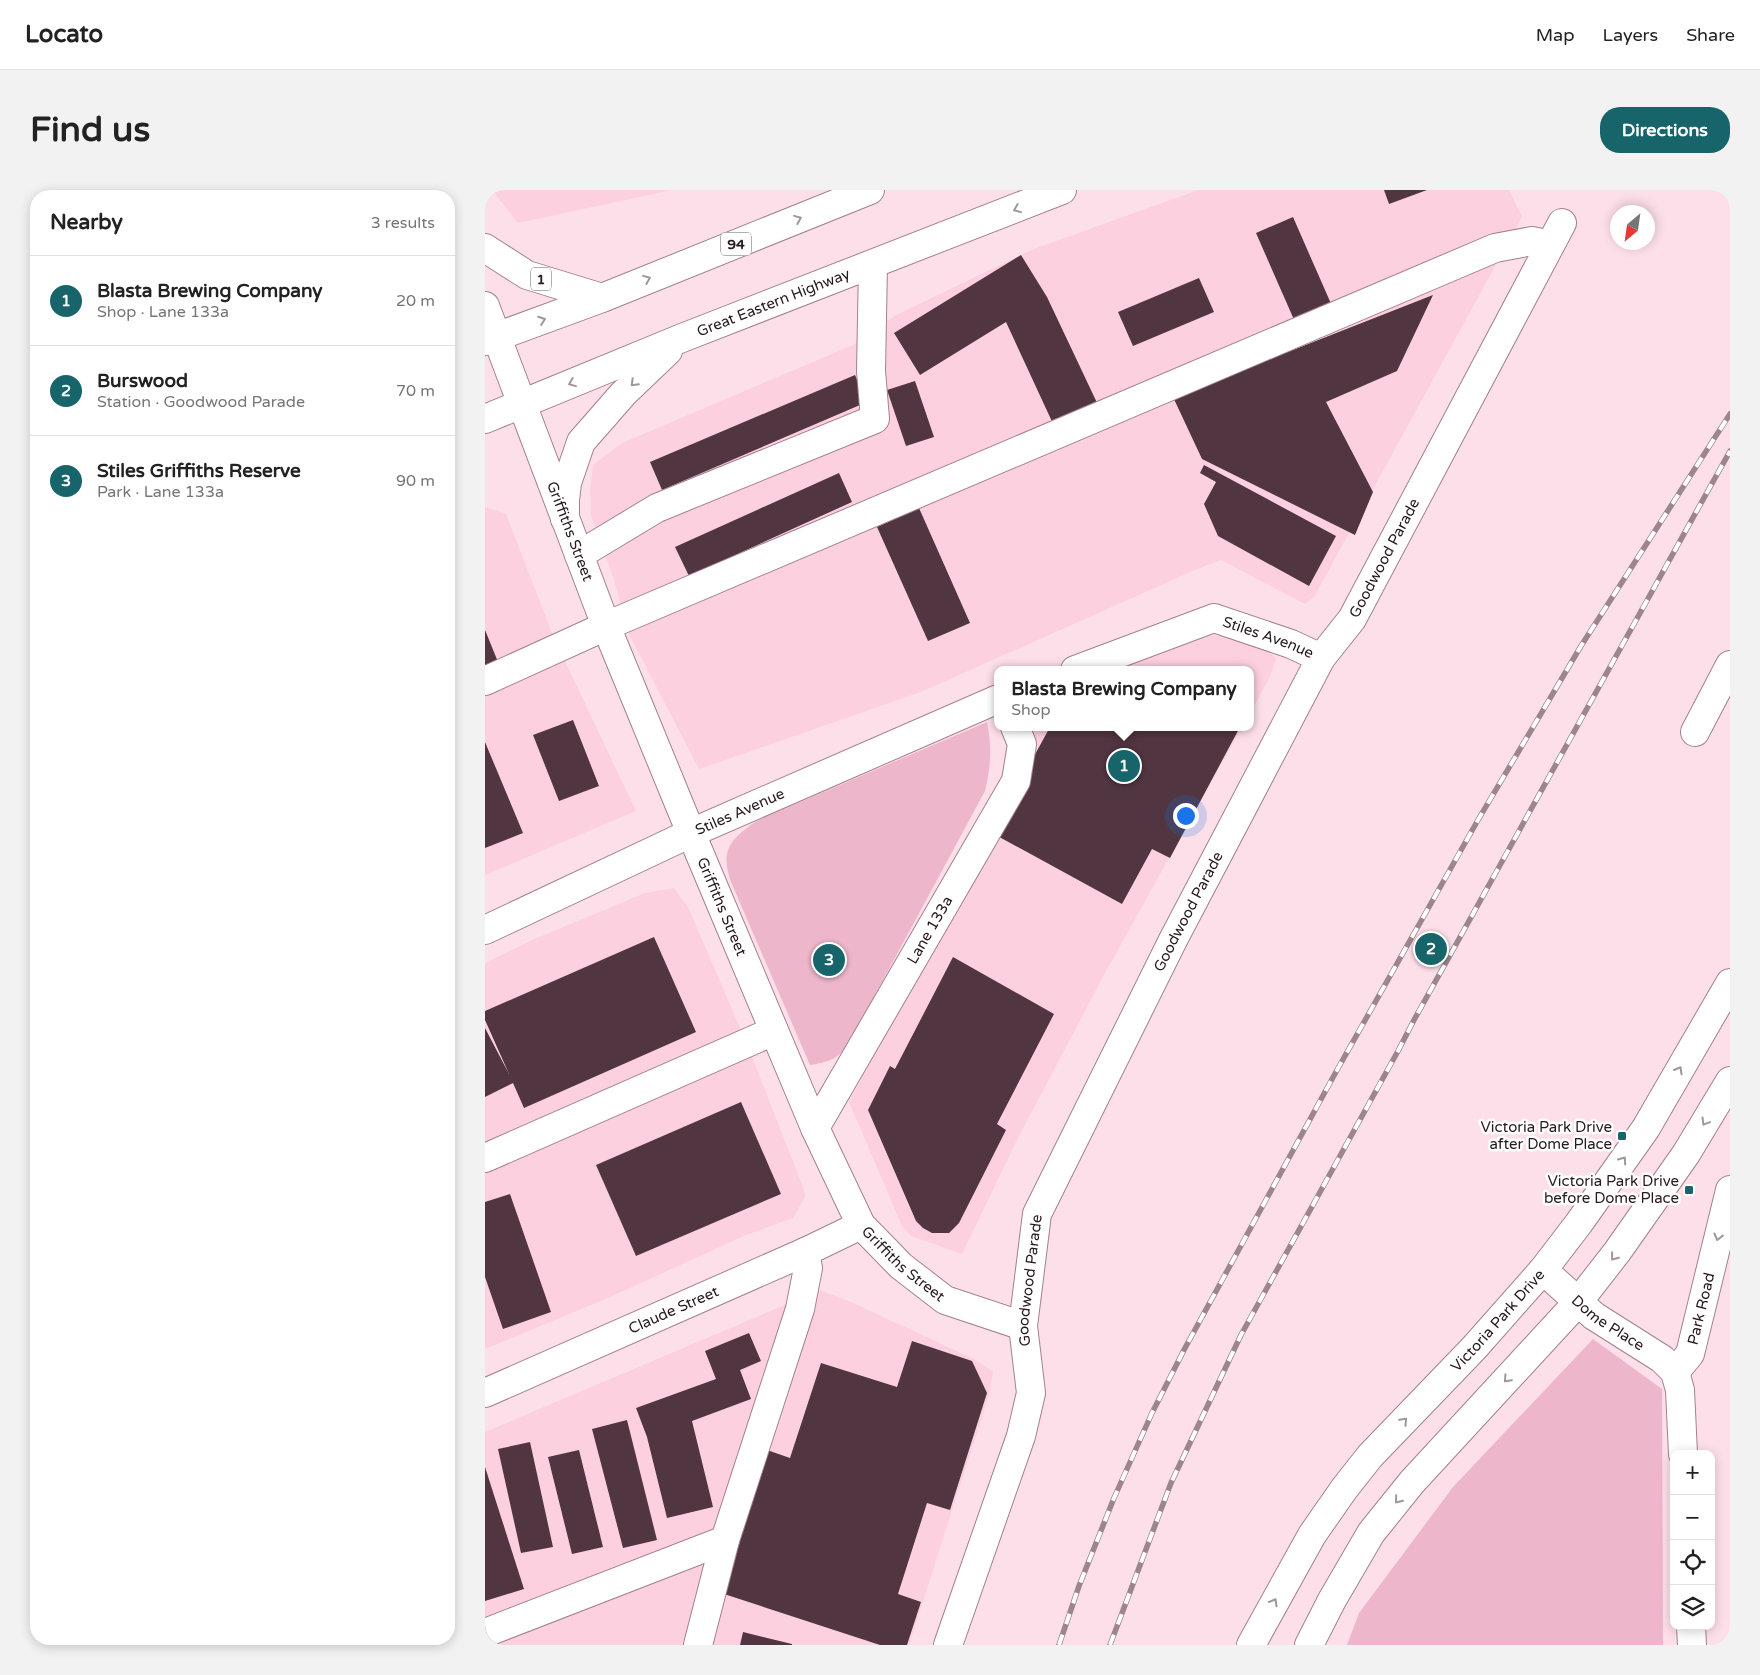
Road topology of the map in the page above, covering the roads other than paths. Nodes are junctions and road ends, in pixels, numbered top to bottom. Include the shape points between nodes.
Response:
1 (870, 190) edge
2 (1063, 190) edge
3 (485, 248) edge
4 (873, 265) junction
5 (602, 298) junction
6 (485, 306) edge
7 (682, 338) junction
8 (491, 339) edge
9 (522, 404) junction
10 (485, 419) edge
11 (565, 519) junction
12 (579, 555) junction
13 (606, 626) junction
14 (1321, 658) junction
15 (1730, 665) edge
16 (1086, 666) edge
17 (485, 681) edge
18 (994, 701) edge
19 (1017, 731) edge
20 (1695, 732) dead end
21 (691, 833) junction
22 (485, 930) edge
23 (1730, 983) edge
24 (773, 1031) junction
25 (1730, 1080) edge
26 (815, 1128) junction
27 (485, 1158) edge
28 (1730, 1190) edge
29 (861, 1225) junction
30 (805, 1252) junction
31 (1543, 1270) junction
32 (1578, 1302) junction
33 (1023, 1326) junction
34 (1675, 1372) junction
35 (485, 1392) edge
36 (1683, 1450) edge
37 (725, 1540) junction
38 (1691, 1630) edge
39 (485, 1633) edge
40 (698, 1645) edge
41 (948, 1645) edge
42 (1251, 1645) edge
43 (1309, 1645) edge
44 (1691, 1645) edge

5 -> 1 main road, 94
2 -> 4 main road, Great Eastern Highway
3 - 5 main road, 1 via 527,275
4 - 7 main road, Great Eastern Highway
4 - 12 main road via 871,371 875,419 657,508
8 -> 5 main road, 94
6 - 8 main road, Griffiths Street
7 -> 9 main road, Great Eastern Highway
7 -> 11 main road via 623,394 581,442 567,483
8 - 9 main road, Griffiths Street
9 - 10 main road, Great Eastern Highway
9 - 11 main road, Griffiths Street
11 - 12 main road, Griffiths Street
12 - 13 main road, Griffiths Street
13 - 14 main road, Goodwood Parade via 1495,248 1556,234 1352,619
13 - 17 main road
13 - 21 main road, Griffiths Street
14 - 16 main road, Stiles Avenue via 1291,644 1214,618
14 - 33 main road, Goodwood Parade via 1173,940 1037,1214
15 - 20 main road
18 - 21 main road, Stiles Avenue
19 - 26 main road, Lane 133a via 1022,744 1016,781
21 - 22 main road, Stiles Avenue
21 - 24 main road, Griffiths Street
31 -> 23 main road, Victoria Park Drive via 1646,1128
24 - 26 main road, Griffiths Street
24 - 27 main road
25 -> 32 main road via 1686,1154
26 - 29 main road, Griffiths Street
28 -> 34 main road, Park Road via 1689,1354
29 - 30 main road, Claude Street
29 - 33 main road, Griffiths Street via 901,1266 945,1300
30 - 35 main road, Claude Street
30 - 37 main road via 808,1268 800,1309
31 - 32 main road, Dome Place
42 -> 31 main road, Victoria Park Drive via 1312,1535 1349,1482
32 - 34 main road, Dome Place via 1662,1359
32 -> 43 main road via 1412,1482 1371,1533
33 - 41 main road, Goodwood Parade via 1031,1393 1021,1436
34 - 36 main road via 1680,1390
37 - 39 main road
37 - 40 main road
38 - 44 main road

